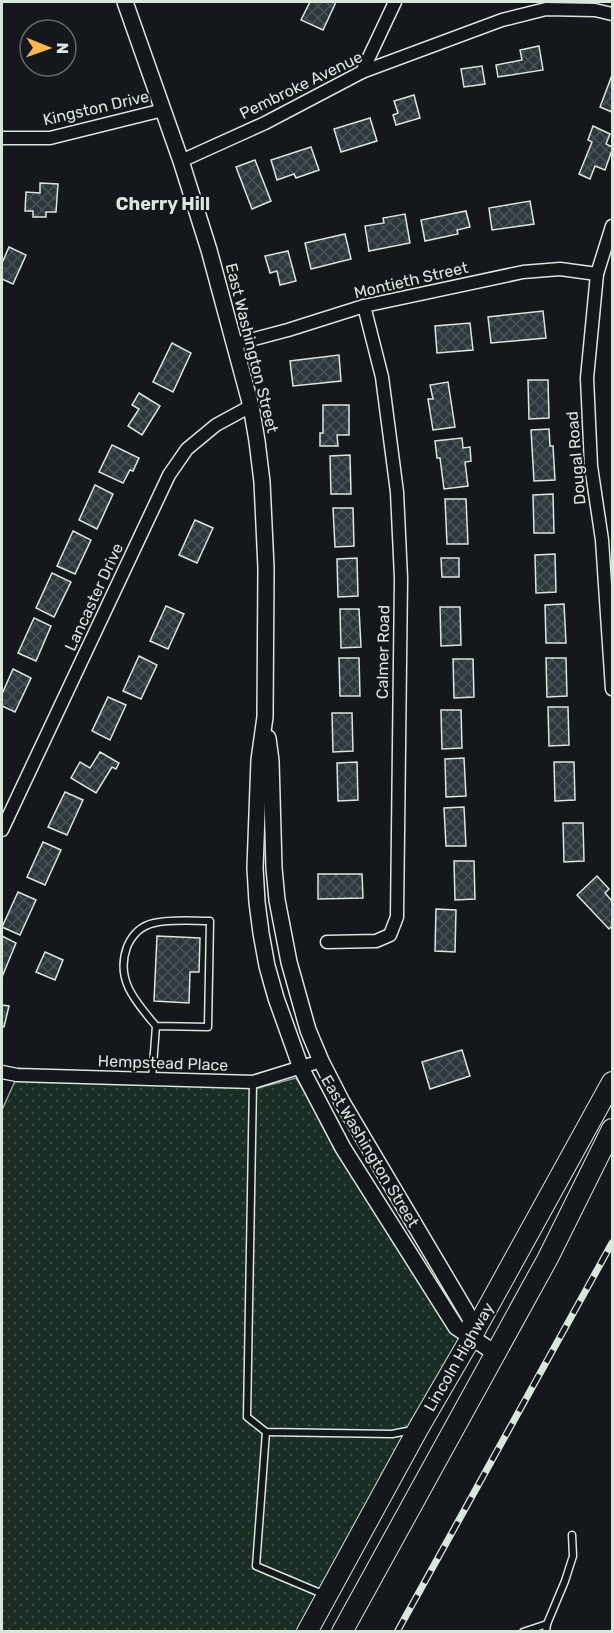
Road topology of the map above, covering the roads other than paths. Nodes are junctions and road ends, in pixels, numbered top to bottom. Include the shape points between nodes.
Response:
1 (125, 2) edge
2 (395, 2) edge
3 (612, 14) edge
4 (362, 72) junction
5 (163, 110) junction
6 (2, 138) edge
7 (181, 161) junction
8 (612, 226) edge
9 (597, 274) junction
10 (364, 306) junction
11 (235, 344) junction
12 (251, 406) junction
13 (612, 689) edge
14 (265, 717) junction
15 (2, 830) edge
16 (327, 942) dead end
17 (156, 1026) junction
18 (321, 1061) junction
19 (301, 1068) junction
20 (2, 1072) edge
21 (152, 1079) junction
22 (253, 1082) junction
23 (612, 1083) edge
24 (612, 1129) edge
25 (471, 1336) junction
26 (495, 1353) junction
27 (418, 1429) junction
28 (266, 1432) junction
29 (572, 1534) dead end
30 (327, 1596) junction
31 (546, 1628) edge
32 (308, 1632) edge
33 (342, 1632) edge
34 (523, 1632) edge

1 - 5 street, East Washington Street
2 - 4 street
3 - 4 street, Pembroke Avenue via 546,9 502,20
4 - 7 street, Pembroke Avenue
5 - 6 street, Kingston Drive via 50,138
5 - 7 street, East Washington Street
7 - 11 street, East Washington Street
8 - 9 street, Dougal Road
9 - 10 street, Montieth Street via 560,269 523,272
9 - 13 street, Dougal Road via 587,378 591,466 602,540
10 - 11 street, Montieth Street
10 - 16 street, Calmer Road via 382,377 397,492 401,578 398,917 390,935 376,941
11 - 12 street, East Washington Street
12 - 14 street, East Washington Street via 264,523
12 - 15 street, Lancaster Drive via 216,425 188,449 170,475
14 - 18 street, East Washington Street via 280,920 288,962
14 - 19 street, East Washington Street via 257,814 257,902 267,966
17 - 17 lane via 208,1027 210,921 152,923 131,938 124,957 124,977 129,991
17 - 21 lane
18 - 19 street, Hempstead Place
18 - 25 street, East Washington Street via 470,1318
19 - 22 street, Hempstead Place
19 - 25 street, East Washington Street via 343,1148 443,1307 456,1326
20 - 21 street, Hempstead Place
21 - 22 street, Hempstead Place
22 - 28 lane via 247,1417
23 - 25 main road, Lincoln Highway
24 - 26 main road, Lincoln Highway
25 - 26 street, East Washington Street
25 - 27 main road, Lincoln Highway
26 - 33 main road, Lincoln Highway
27 - 28 lane via 392,1434
27 - 30 main road, Lincoln Highway
28 - 30 lane via 256,1566
29 - 31 lane via 573,1556
30 - 32 main road, Lincoln Highway
31 - 34 lane

